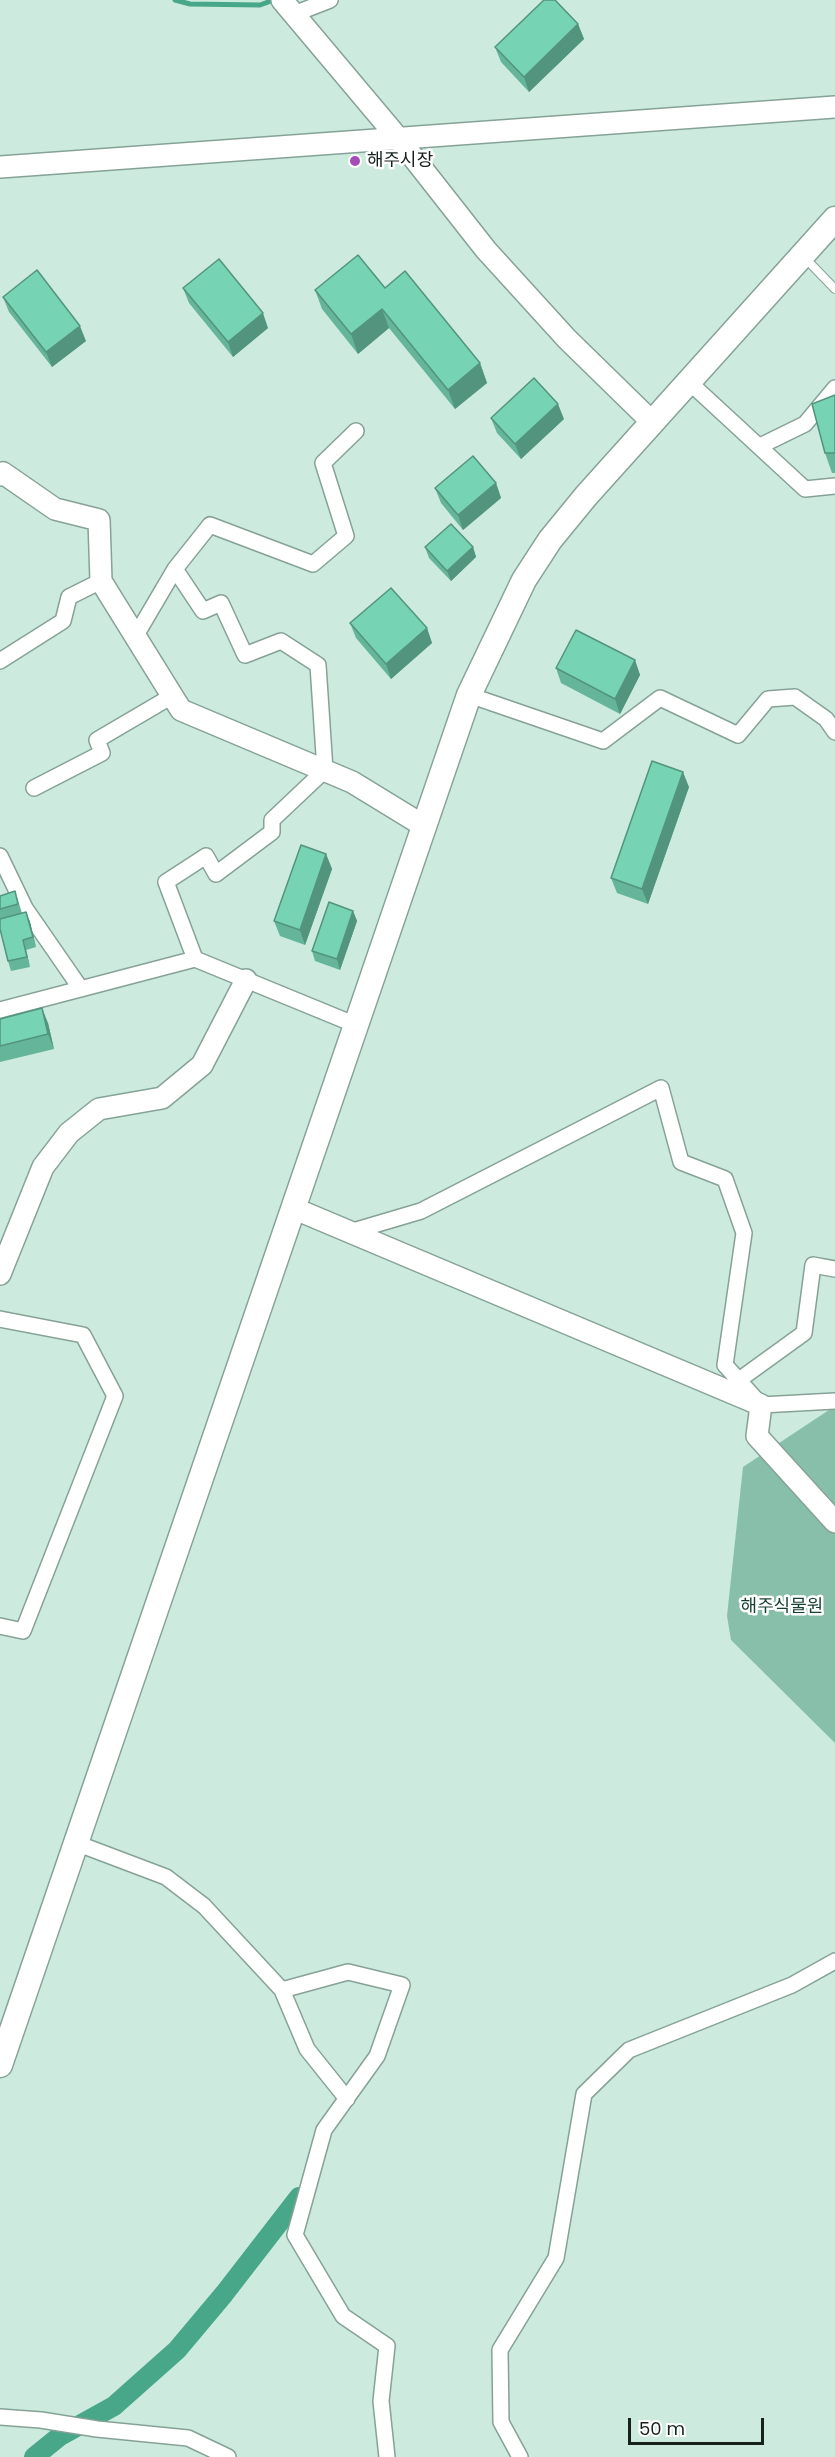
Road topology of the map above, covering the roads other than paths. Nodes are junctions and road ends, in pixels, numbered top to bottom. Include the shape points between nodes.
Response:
1 (330, 0) edge
2 (288, 7) edge
3 (835, 107) edge
4 (398, 138) junction
5 (0, 167) edge
6 (835, 219) edge
7 (802, 255) junction
8 (835, 289) edge
9 (688, 381) junction
10 (835, 388) edge
11 (652, 422) junction
12 (356, 431) dead end
13 (760, 446) junction
14 (0, 475) edge
15 (835, 486) edge
16 (175, 569) junction
17 (101, 581) junction
18 (135, 637) junction
19 (0, 661) edge
20 (469, 695) junction
21 (172, 696) junction
22 (835, 732) edge
23 (325, 770) junction
24 (34, 788) dead end
25 (424, 826) junction
26 (0, 856) edge
27 (195, 959) junction
28 (246, 980) junction
29 (81, 989) junction
30 (0, 1010) edge
31 (356, 1025) junction
32 (293, 1208) junction
33 (350, 1232) junction
34 (835, 1269) edge
35 (0, 1274) edge
36 (0, 1319) edge
37 (739, 1380) junction
38 (835, 1401) edge
39 (760, 1405) junction
40 (835, 1522) edge
41 (0, 1626) edge
42 (76, 1843) junction
43 (835, 1961) edge
44 (282, 1990) junction
45 (0, 2065) edge
46 (347, 2099) junction
47 (0, 2417) edge
48 (228, 2457) edge
49 (387, 2457) edge
50 (520, 2457) edge

1 - 2 street
2 - 4 street
3 - 4 street
4 - 5 street
4 - 11 street via 486,250 567,339
6 - 7 main road
7 - 8 lane
7 - 9 main road
9 - 11 main road
9 - 13 street
10 - 13 street via 805,424
11 - 20 main road via 550,540 524,580
12 - 16 street via 322,463 346,536 313,564 210,525
13 - 15 street via 806,489
14 - 17 street via 3,473 55,509 99,520
16 - 18 street
16 - 23 street via 202,610 221,603 245,655 281,640 318,665
17 - 18 street
17 - 19 street via 69,597 63,621
18 - 21 street
20 - 22 street via 603,741 660,698 738,735 768,699 795,697 826,719
20 - 25 main road
21 - 23 street via 181,710
21 - 24 street via 96,740 102,753
23 - 25 street
23 - 27 street via 272,820 272,832 216,874 206,856 166,882
25 - 31 main road
26 - 29 street via 25,908
27 - 28 street
27 - 29 street
28 - 31 street
28 - 35 street via 202,1065 162,1098 99,1109 69,1133 43,1167
29 - 30 street
31 - 32 main road
32 - 33 street
32 - 42 main road
33 - 37 street via 421,1211 661,1088 681,1162 725,1179 744,1233 725,1365
33 - 39 street
34 - 37 street via 813,1265 804,1333
36 - 41 street via 83,1335 115,1396 23,1631
37 - 39 street
38 - 39 street
39 - 40 street via 756,1436
42 - 44 street via 166,1876 204,1906
42 - 45 main road
43 - 50 street via 792,1985 629,2050 584,2094 556,2258 500,2350 501,2421
44 - 46 street via 307,2049
44 - 46 street via 348,1972 402,1985 377,2056
46 - 49 street via 324,2130 295,2235 343,2316 387,2346 381,2401
47 - 48 street via 188,2438

